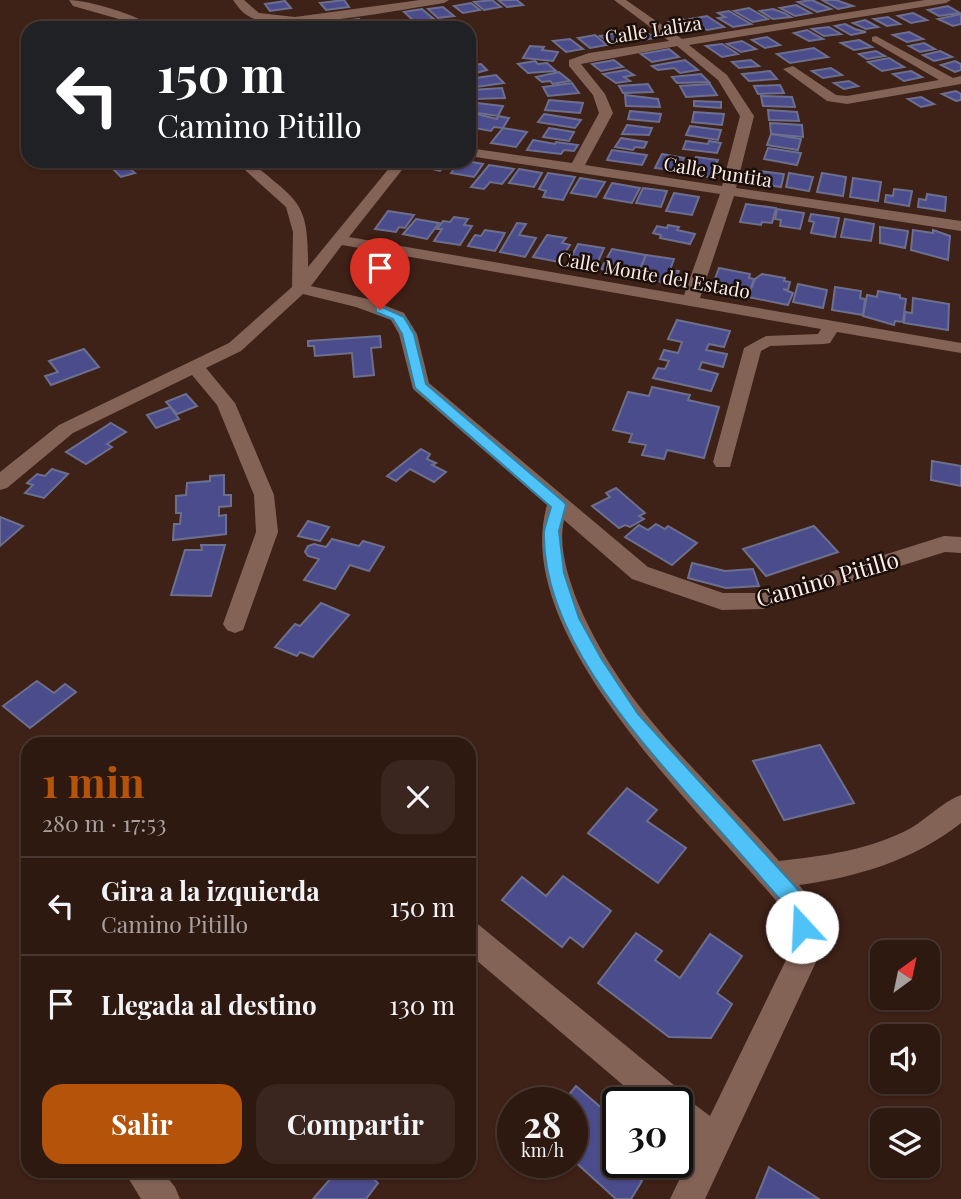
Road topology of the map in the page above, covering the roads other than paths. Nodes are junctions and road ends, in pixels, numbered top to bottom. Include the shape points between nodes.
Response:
1 (74, 0) edge
2 (238, 0) edge
3 (367, 0) edge
4 (444, 0) edge
5 (619, 0) edge
6 (948, 0) edge
7 (961, 5) edge
8 (109, 13) junction
9 (380, 14) junction
10 (111, 21) edge
11 (137, 21) edge
12 (876, 39) dead end
13 (680, 43) junction
14 (789, 69) dead end
15 (956, 81) edge
16 (476, 153) edge
17 (250, 168) edge
18 (396, 168) edge
19 (576, 169) junction
20 (727, 192) junction
21 (961, 226) edge
22 (339, 240) junction
23 (300, 288) junction
24 (690, 302) junction
25 (831, 327) junction
26 (961, 348) edge
27 (195, 367) junction
28 (723, 463) dead end
29 (0, 483) edge
30 (558, 505) junction
31 (961, 545) edge
32 (235, 624) dead end
33 (961, 807) edge
34 (775, 875) junction
35 (476, 941) edge
36 (650, 1087) edge
37 (693, 1123) edge
38 (715, 1142) junction
39 (146, 1178) edge
40 (163, 1199) edge
41 (687, 1199) edge

1 - 8 street
2 - 9 street via 256,16 277,20
3 - 9 street
4 - 9 street
5 - 13 street
6 - 7 street
6 - 13 street, Calle Laliza
8 - 10 street
8 - 11 street
12 - 15 street
13 - 19 street, Calle Laliza via 573,63 600,94 606,113
13 - 20 street via 723,78 747,116
14 - 15 street via 832,98 847,100
16 - 19 street, Calle Puntita
17 - 23 street via 293,205 301,232
18 - 22 street
19 - 20 street, Calle Puntita
20 - 21 street, Calle Puntita
20 - 24 street
22 - 23 street
22 - 24 street, Calle Monte del Estado
23 - 27 street via 235,347
23 - 30 street, Camino Pitillo via 398,317 408,334 420,385
24 - 25 street, Calle Monte del Estado
25 - 26 street, Calle Monte del Estado
25 - 28 street via 824,339 766,341 753,348
27 - 29 street via 66,429
27 - 32 street via 226,403 264,495 267,532
30 - 31 street, Camino Pitillo via 640,573 722,602 763,601 944,544
30 - 34 street via 552,531 556,573 571,618 595,663 632,720
33 - 34 street via 887,854
34 - 38 street via 795,901 802,927 801,962
35 - 36 street
37 - 38 street
38 - 41 street
39 - 40 street

